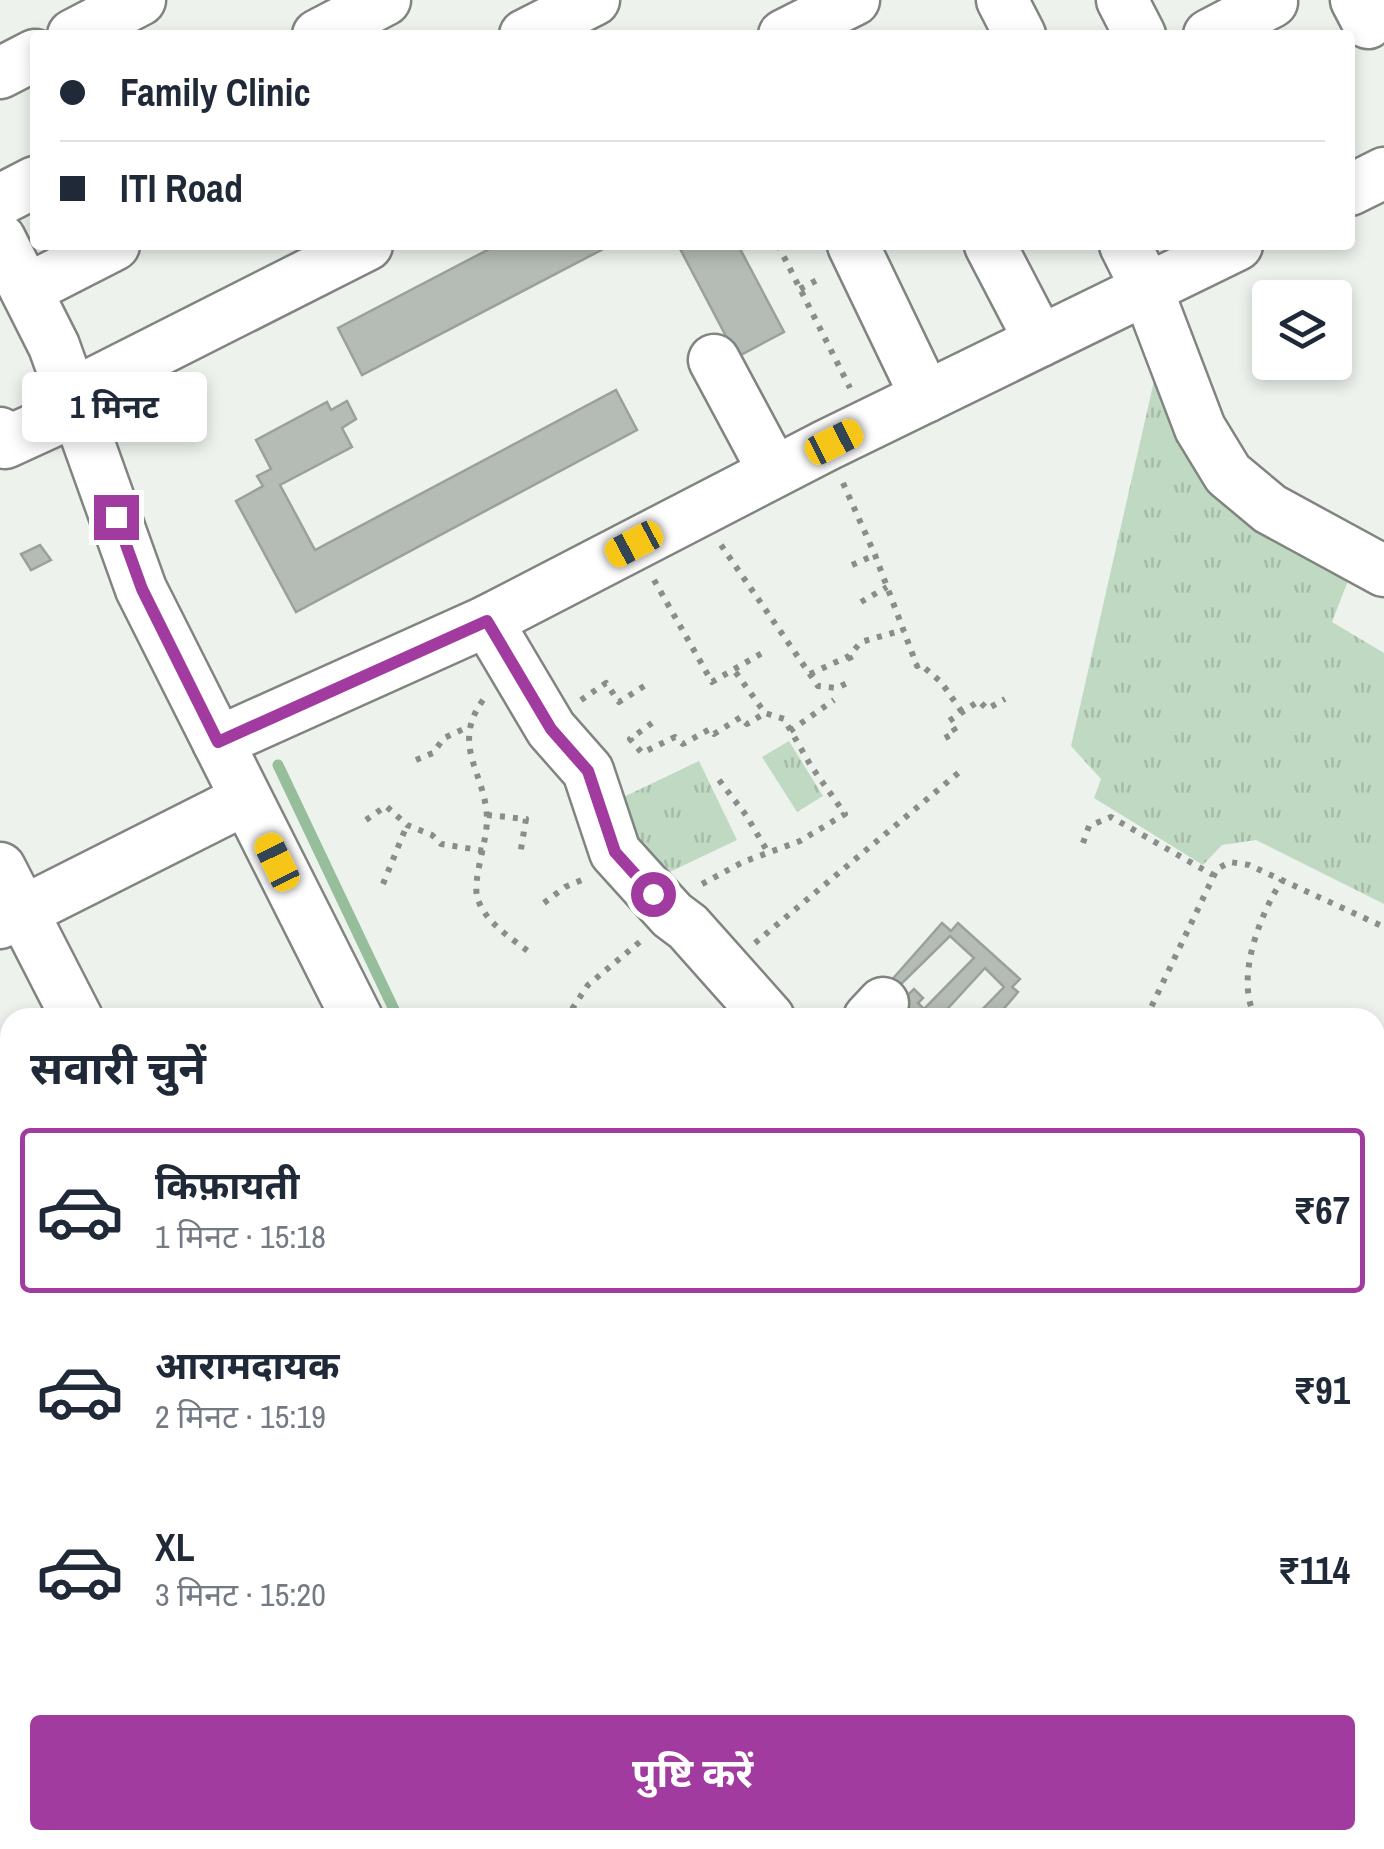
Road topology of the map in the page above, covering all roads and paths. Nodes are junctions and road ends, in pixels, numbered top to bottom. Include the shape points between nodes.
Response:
1 (140, 0) edge
2 (300, 0) edge
3 (385, 0) edge
4 (594, 0) edge
5 (854, 0) edge
6 (1002, 0) edge
7 (1122, 0) edge
8 (1278, 12) edge
9 (83, 30) edge
10 (315, 30) edge
11 (328, 30) edge
12 (535, 30) edge
13 (794, 30) edge
14 (1017, 30) edge
15 (1137, 30) edge
16 (1224, 30) edge
17 (30, 58) edge
18 (0, 73) edge
19 (1384, 173) edge
20 (30, 185) edge
21 (1355, 188) edge
22 (0, 200) edge
23 (0, 239) edge
24 (104, 250) edge
25 (359, 250) edge
26 (780, 250) edge
27 (855, 250) edge
28 (993, 250) edge
29 (1214, 250) edge
30 (1136, 267) edge
31 (26, 290) junction
32 (1040, 341) junction
33 (714, 360) dead end
34 (926, 397) junction
35 (74, 402) junction
36 (0, 434) edge
37 (848, 435) junction
38 (774, 472) junction
39 (698, 511) junction
40 (634, 544) junction
41 (875, 554) junction
42 (852, 565) dead end
43 (1384, 571) edge
44 (887, 587) junction
45 (861, 602) dead end
46 (487, 621) junction
47 (903, 630) junction
48 (764, 652) dead end
49 (849, 656) junction
50 (514, 666) junction
51 (854, 666) dead end
52 (734, 670) junction
53 (810, 674) junction
54 (849, 682) dead end
55 (649, 684) dead end
56 (1005, 698) dead end
57 (834, 700) dead end
58 (962, 712) junction
59 (765, 714) junction
60 (652, 722) dead end
61 (471, 725) junction
62 (551, 729) junction
63 (790, 731) junction
64 (945, 738) dead end
65 (218, 742) junction
66 (416, 760) dead end
67 (963, 770) dead end
68 (588, 771) junction
69 (718, 780) dead end
70 (246, 799) junction
71 (636, 807) dead end
72 (487, 814) junction
73 (366, 820) dead end
74 (407, 825) junction
75 (1083, 842) dead end
76 (485, 851) junction
77 (769, 854) junction
78 (520, 855) dead end
79 (0, 868) edge
80 (1213, 876) junction
81 (1282, 880) junction
82 (383, 884) dead end
83 (672, 915) junction
84 (11, 917) edge
85 (1384, 927) edge
86 (529, 952) dead end
87 (723, 968) junction
88 (70, 1008) edge
89 (352, 1008) edge
90 (573, 1008) edge
91 (760, 1008) edge
92 (1151, 1008) edge
93 (1250, 1008) edge

1 - 9 street
2 - 10 street
3 - 11 street
4 - 12 street
5 - 13 street
6 - 14 street
7 - 15 street
8 - 16 street
17 - 18 street
19 - 21 street
20 - 22 street
23 - 31 street
24 - 31 street
25 - 35 street
26 - 37 path
27 - 34 street
28 - 32 street
29 - 30 street
30 - 32 street
30 - 43 street via 1200,428 1228,474 1270,509
31 - 35 street
32 - 34 street
33 - 38 street
34 - 37 street
35 - 36 street via 6,444
35 - 65 street via 142,589
37 - 38 street
37 - 41 path
38 - 39 street
39 - 40 street
39 - 53 path
40 - 46 street
40 - 52 path via 712,682
41 - 42 path
41 - 44 path
44 - 45 path
44 - 47 path
46 - 50 street
46 - 65 street
47 - 49 path via 861,642
47 - 58 path via 917,666 941,682
48 - 52 path
49 - 51 path
49 - 53 path
50 - 61 path via 480,704
50 - 62 street
52 - 59 path
53 - 54 path via 818,686
55 - 62 path via 619,702 606,683
56 - 58 path
57 - 63 path
58 - 64 path via 949,721 956,732
59 - 60 path via 747,724 742,717 683,744 675,737 642,753 630,740
59 - 63 path via 784,718
61 - 66 path
61 - 72 path via 468,744
62 - 68 street
63 - 77 path via 845,814
65 - 70 street
67 - 87 path
68 - 71 street
68 - 83 street via 615,852
69 - 77 path
70 - 84 street
70 - 89 street
72 - 76 path
72 - 78 path via 526,819
73 - 74 path via 386,806
74 - 76 path via 441,844
74 - 82 path
75 - 80 path via 1089,826 1111,816
76 - 86 path via 477,877 483,909
77 - 83 path via 710,879
79 - 84 street
80 - 81 path via 1230,862
80 - 92 path
81 - 85 path
81 - 93 path via 1247,967
83 - 87 street
83 - 90 path via 588,985
84 - 88 street
87 - 91 street

